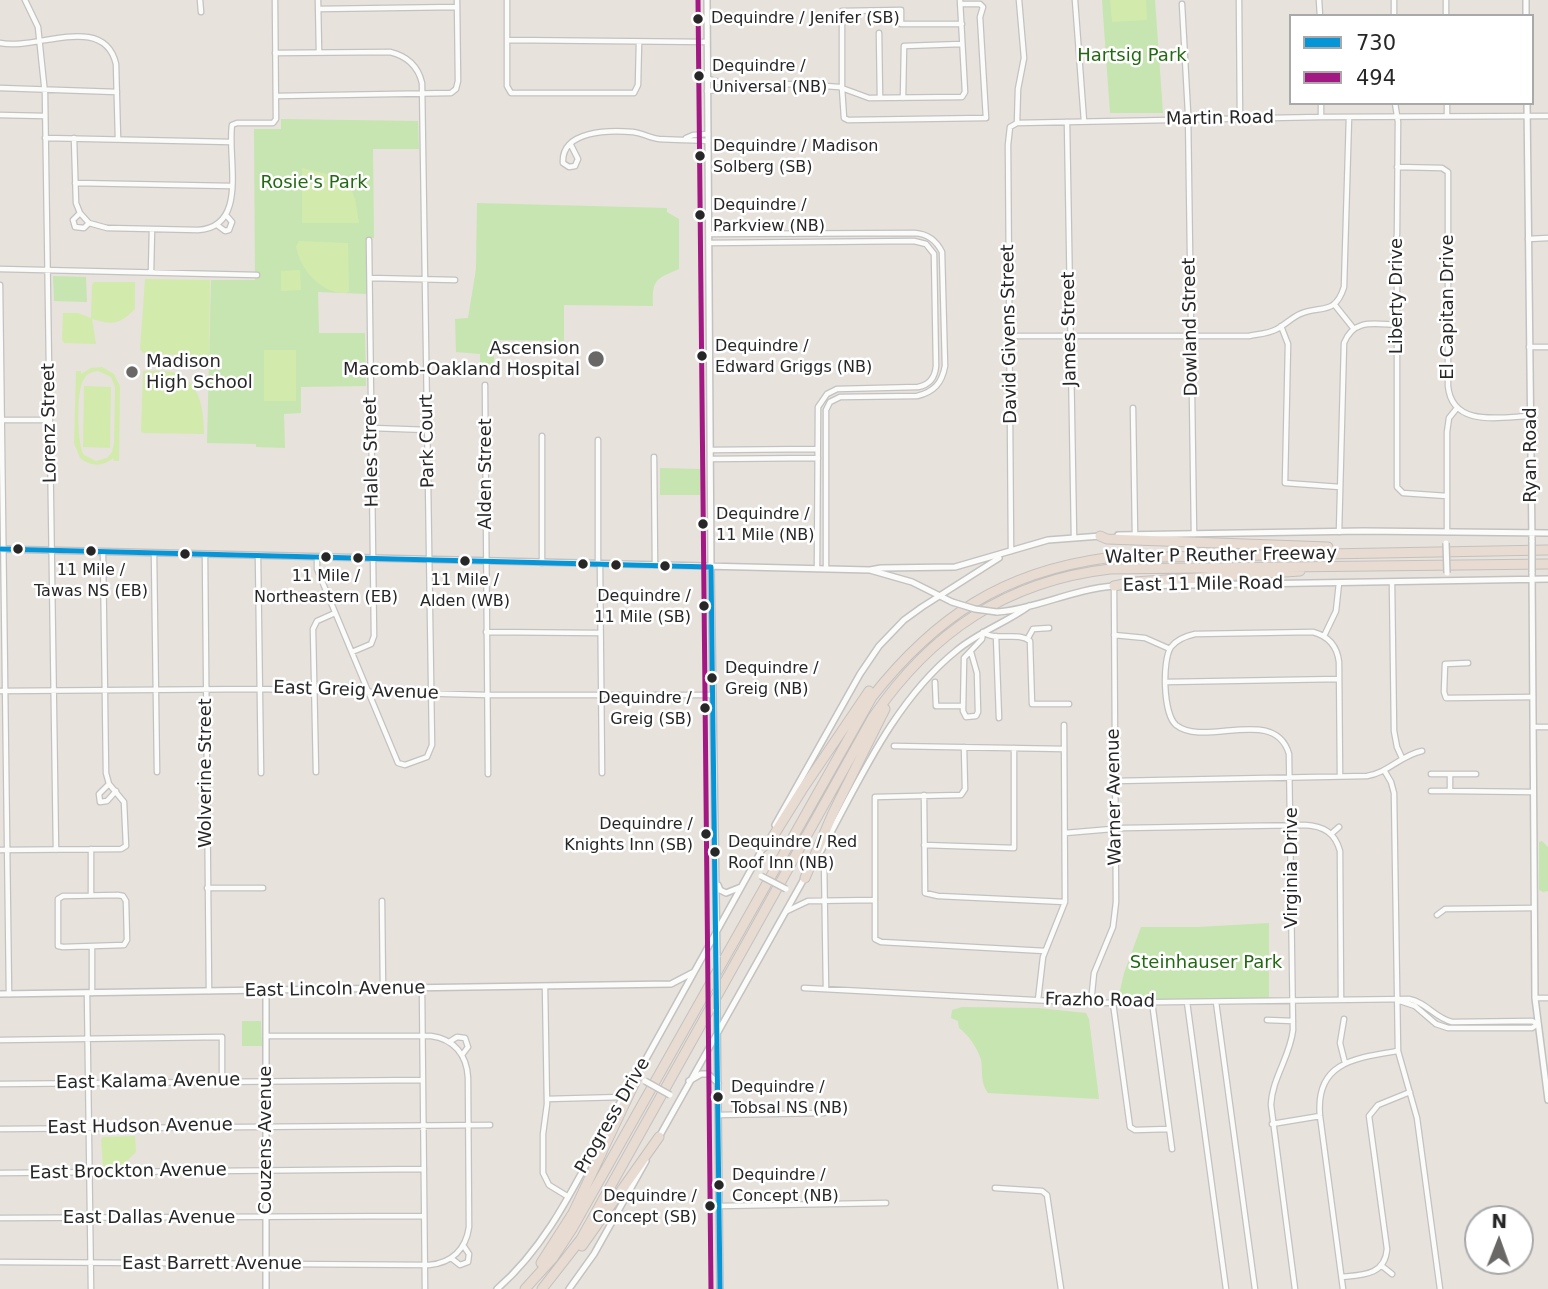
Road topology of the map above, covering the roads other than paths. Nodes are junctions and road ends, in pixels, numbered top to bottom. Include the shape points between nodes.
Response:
1 (25, 0) edge
2 (201, 0) edge
3 (275, 0) edge
4 (318, 0) edge
5 (457, 0) edge
6 (507, 0) edge
7 (707, 0) edge
8 (1020, 0) edge
9 (1075, 0) edge
10 (1239, 0) edge
11 (960, 2) edge
12 (1182, 4) dead end
13 (457, 7) junction
14 (318, 9) junction
15 (201, 12) dead end
16 (961, 24) junction
17 (879, 33) dead end
18 (507, 40) junction
19 (40, 41) junction
20 (639, 42) junction
21 (707, 42) junction
22 (0, 43) edge
23 (962, 44) junction
24 (319, 52) junction
25 (275, 53) junction
26 (707, 78) junction
27 (735, 86) junction
28 (0, 88) edge
29 (842, 88) junction
30 (44, 89) junction
31 (707, 90) junction
32 (117, 92) junction
33 (423, 94) junction
34 (276, 96) junction
35 (880, 98) junction
36 (903, 98) junction
37 (1321, 105) edge
38 (1395, 105) edge
39 (1447, 105) edge
40 (1527, 105) edge
41 (0, 115) edge
42 (45, 116) junction
43 (1447, 116) junction
44 (1548, 116) edge
45 (1321, 117) junction
46 (1349, 117) junction
47 (1397, 117) junction
48 (1527, 117) junction
49 (1240, 119) junction
50 (1187, 120) junction
51 (1067, 121) junction
52 (1084, 121) junction
53 (1017, 122) junction
54 (708, 137) junction
55 (45, 138) junction
56 (74, 138) junction
57 (118, 139) junction
58 (231, 142) junction
59 (571, 145) junction
60 (1397, 167) junction
61 (75, 183) junction
62 (231, 186) junction
63 (80, 213) junction
64 (226, 215) junction
65 (89, 222) junction
66 (217, 225) junction
67 (152, 229) junction
68 (793, 233) junction
69 (858, 233) junction
70 (709, 234) junction
71 (1548, 238) edge
72 (1528, 239) junction
73 (369, 240) dead end
74 (858, 241) junction
75 (793, 242) junction
76 (709, 243) junction
77 (936, 265) junction
78 (944, 265) junction
79 (0, 270) edge
80 (48, 270) junction
81 (150, 272) junction
82 (257, 275) dead end
83 (370, 278) junction
84 (426, 279) junction
85 (454, 280) dead end
86 (0, 285) edge
87 (1334, 304) junction
88 (936, 311) junction
89 (944, 311) junction
90 (936, 325) junction
91 (1397, 325) junction
92 (1281, 326) junction
93 (1353, 329) junction
94 (1191, 335) junction
95 (1010, 336) junction
96 (1070, 336) junction
97 (944, 338) junction
98 (1529, 347) junction
99 (1548, 347) edge
100 (936, 357) junction
101 (944, 357) junction
102 (485, 384) dead end
103 (905, 387) junction
104 (859, 388) junction
105 (858, 396) junction
106 (904, 396) junction
107 (1133, 408) dead end
108 (1457, 408) junction
109 (1530, 416) junction
110 (816, 419) junction
111 (1, 420) edge
112 (50, 421) junction
113 (825, 422) junction
114 (372, 428) junction
115 (428, 430) junction
116 (816, 433) junction
117 (825, 433) junction
118 (542, 436) dead end
119 (598, 440) dead end
120 (816, 449) junction
121 (710, 450) junction
122 (825, 455) junction
123 (654, 457) dead end
124 (816, 458) junction
125 (710, 459) junction
126 (1340, 487) junction
127 (1447, 496) junction
128 (825, 506) junction
129 (817, 508) junction
130 (817, 521) junction
131 (825, 521) junction
132 (1339, 531) junction
133 (1447, 532) junction
134 (1532, 533) junction
135 (1548, 533) edge
136 (1194, 534) junction
137 (1135, 535) junction
138 (1100, 536) junction
139 (1074, 537) junction
140 (2, 550) edge
141 (1548, 550) edge
142 (52, 551) junction
143 (1011, 551) junction
144 (1438, 551) junction
145 (103, 552) junction
146 (154, 553) junction
147 (205, 555) junction
148 (258, 556) junction
149 (317, 557) junction
150 (373, 559) junction
151 (430, 560) junction
152 (486, 562) junction
153 (542, 563) junction
154 (599, 564) junction
155 (1548, 564) edge
156 (1389, 565) junction
157 (655, 566) junction
158 (711, 568) junction
159 (817, 569) junction
160 (827, 569) junction
161 (870, 570) junction
162 (1533, 579) junction
163 (1548, 579) edge
164 (1454, 581) junction
165 (1392, 582) junction
166 (1339, 583) junction
167 (923, 586) junction
168 (1114, 586) junction
169 (951, 587) junction
170 (940, 595) junction
171 (952, 602) junction
172 (1029, 606) junction
173 (922, 607) junction
174 (335, 613) junction
175 (1049, 628) dead end
176 (486, 632) junction
177 (983, 632) junction
178 (600, 633) junction
179 (1114, 635) junction
180 (996, 636) junction
181 (1324, 636) junction
182 (1028, 638) junction
183 (1170, 649) junction
184 (352, 652) junction
185 (971, 652) junction
186 (920, 658) junction
187 (1468, 663) dead end
188 (896, 666) junction
189 (1339, 679) junction
190 (935, 682) dead end
191 (1166, 682) junction
192 (206, 689) junction
193 (259, 689) junction
194 (105, 690) junction
195 (156, 690) junction
196 (315, 690) junction
197 (3, 691) edge
198 (54, 691) junction
199 (368, 691) junction
200 (431, 693) junction
201 (487, 695) junction
202 (601, 695) junction
203 (713, 695) junction
204 (1533, 697) junction
205 (1069, 704) dead end
206 (963, 706) junction
207 (999, 718) dead end
208 (1064, 725) dead end
209 (1533, 727) junction
210 (1548, 727) edge
211 (894, 746) dead end
212 (964, 747) junction
213 (1014, 748) junction
214 (1064, 749) junction
215 (1422, 751) dead end
216 (1402, 758) junction
217 (1384, 770) junction
218 (157, 772) dead end
219 (316, 772) dead end
220 (261, 773) dead end
221 (602, 773) dead end
222 (488, 774) dead end
223 (1431, 774) dead end
224 (1450, 774) junction
225 (1476, 774) dead end
226 (1340, 776) junction
227 (1291, 777) junction
228 (1115, 781) junction
229 (109, 784) junction
230 (116, 791) junction
231 (1431, 791) dead end
232 (1450, 791) junction
233 (1533, 792) junction
234 (924, 795) junction
235 (1292, 825) junction
236 (1339, 827) dead end
237 (1116, 830) junction
238 (1065, 833) junction
239 (1331, 834) junction
240 (924, 845) junction
241 (764, 847) junction
242 (91, 849) junction
243 (0, 850) edge
244 (7, 850) junction
245 (56, 850) junction
246 (824, 860) dead end
247 (752, 870) junction
248 (715, 878) junction
249 (804, 878) junction
250 (743, 886) junction
251 (207, 888) junction
252 (263, 888) dead end
253 (91, 895) junction
254 (795, 895) junction
255 (875, 900) junction
256 (382, 901) dead end
257 (808, 901) junction
258 (824, 901) junction
259 (1065, 902) junction
260 (1534, 908) junction
261 (785, 913) junction
262 (1437, 915) dead end
263 (716, 933) junction
264 (92, 947) junction
265 (1045, 951) junction
266 (695, 971) junction
267 (671, 984) junction
268 (545, 986) junction
269 (422, 988) junction
270 (804, 988) dead end
271 (383, 989) junction
272 (826, 989) junction
273 (209, 991) junction
274 (266, 991) junction
275 (90, 993) junction
276 (0, 994) edge
277 (9, 994) junction
278 (680, 998) junction
279 (1535, 998) junction
280 (1548, 998) edge
281 (1038, 1000) junction
282 (1342, 1000) junction
283 (1396, 1000) junction
284 (1152, 1002) junction
285 (1187, 1002) junction
286 (1216, 1002) junction
287 (1293, 1002) junction
288 (1091, 1003) junction
289 (1113, 1003) junction
290 (1344, 1019) dead end
291 (1267, 1020) dead end
292 (1293, 1021) junction
293 (1538, 1024) junction
294 (718, 1031) junction
295 (266, 1036) junction
296 (423, 1036) junction
297 (88, 1038) junction
298 (0, 1040) edge
299 (449, 1042) junction
300 (1398, 1051) junction
301 (462, 1055) junction
302 (1345, 1063) junction
303 (643, 1065) junction
304 (1546, 1074) edge
305 (641, 1078) junction
306 (423, 1080) junction
307 (266, 1081) junction
308 (689, 1081) junction
309 (222, 1082) junction
310 (88, 1083) junction
311 (718, 1083) junction
312 (0, 1084) edge
313 (1410, 1092) junction
314 (623, 1097) junction
315 (547, 1099) junction
316 (679, 1100) junction
317 (1548, 1100) edge
318 (824, 1113) dead end
319 (718, 1115) junction
320 (1320, 1116) junction
321 (1272, 1124) junction
322 (265, 1125) junction
323 (423, 1125) junction
324 (469, 1125) junction
325 (490, 1125) dead end
326 (89, 1128) junction
327 (0, 1129) edge
328 (1169, 1129) junction
329 (659, 1137) junction
330 (1172, 1149) dead end
331 (424, 1169) junction
332 (265, 1170) junction
333 (89, 1172) junction
334 (0, 1173) edge
335 (995, 1188) dead end
336 (567, 1196) junction
337 (886, 1203) dead end
338 (719, 1206) junction
339 (424, 1216) junction
340 (266, 1217) junction
341 (0, 1218) edge
342 (90, 1219) junction
343 (463, 1245) junction
344 (451, 1258) junction
345 (0, 1262) edge
346 (90, 1263) junction
347 (266, 1265) junction
348 (424, 1265) junction
349 (1382, 1266) junction
350 (1392, 1275) dead end
351 (1342, 1277) junction
352 (91, 1289) edge
353 (266, 1289) edge
354 (425, 1289) edge
355 (497, 1289) edge
356 (519, 1289) edge
357 (525, 1289) edge
358 (542, 1289) edge
359 (549, 1289) edge
360 (569, 1289) edge
361 (720, 1289) edge
362 (1061, 1289) edge
363 (1226, 1289) edge
364 (1255, 1289) edge
365 (1295, 1289) edge
366 (1343, 1289) edge
367 (1440, 1289) edge

1 - 19 street, Lorenz Street
2 - 15 street
3 - 25 street
4 - 14 street
5 - 13 street
6 - 18 street
7 - 21 main road
8 - 53 street, David Givens Street via 1024,58
9 - 52 street
10 - 49 street
11 - 16 street
11 - 29 street via 983,7 986,118 848,120 843,115
12 - 50 street, Dowland Street
13 - 14 street
13 - 33 street via 457,85 450,93
14 - 24 street
16 - 23 street
16 - 29 street via 901,24 901,10 842,10
17 - 35 street
18 - 20 street
18 - 20 street via 509,92 632,94 638,85
19 - 22 street
19 - 30 street, Lorenz Street
19 - 32 street via 85,36 102,42 116,60
20 - 21 street
21 - 26 main road
23 - 36 street via 904,46
23 - 36 street via 964,96
24 - 25 street
24 - 33 street via 400,55 418,71
25 - 34 street
26 - 27 street
26 - 31 main road
27 - 29 street
27 - 31 street
28 - 30 street
29 - 35 street via 865,98
30 - 32 street
30 - 42 street, Lorenz Street
31 - 54 main road
32 - 57 street
33 - 34 street
33 - 84 street, Park Court
34 - 58 street via 275,122 233,124
35 - 36 street
37 - 45 street
38 - 47 street, Liberty Drive
39 - 43 street
40 - 48 main road, Ryan Road
41 - 42 street
42 - 55 street, Lorenz Street
43 - 47 street, Martin Road
43 - 48 street, Martin Road
44 - 48 street, Martin Road
45 - 46 street, Martin Road
45 - 49 street, Martin Road
46 - 47 street, Martin Road
46 - 87 street via 1345,284
47 - 60 street, Liberty Drive
48 - 72 main road, Ryan Road
49 - 50 street, Martin Road
50 - 52 street, Martin Road
50 - 94 street, Dowland Street
51 - 52 street, Martin Road
51 - 53 street, Martin Road
51 - 96 street, James Street
53 - 95 street, David Givens Street via 1008,134
54 - 59 street via 591,134 578,137
54 - 70 main road
55 - 56 street
55 - 80 street, Lorenz Street
56 - 57 street
56 - 61 street
57 - 58 street
58 - 62 street
59 - 59 street via 562,158 569,167 579,159
60 - 91 street, Liberty Drive
60 - 108 street, El Capitan Drive via 1448,172 1448,386
61 - 62 street
61 - 63 street
62 - 64 street
63 - 65 street
63 - 65 street via 73,220 75,227 83,228
64 - 66 street
64 - 66 street via 232,222 229,230
65 - 67 street via 107,228
66 - 67 street via 202,230
67 - 81 street
68 - 69 street
68 - 70 street
68 - 75 street
69 - 74 street
69 - 78 street via 924,234 939,245
70 - 76 main road
71 - 72 street
72 - 98 main road, Ryan Road
73 - 83 street, Hales Street
74 - 75 street
74 - 77 street via 922,242 932,250
75 - 76 street
76 - 121 main road
77 - 78 street
77 - 88 street
78 - 89 street
79 - 80 street
80 - 81 street
80 - 112 street, Lorenz Street
81 - 82 street
83 - 84 street
83 - 114 street, Hales Street
84 - 85 street
84 - 115 street, Park Court
86 - 111 street
87 - 92 street via 1301,313
87 - 93 street
88 - 89 street
88 - 90 street
89 - 97 street
90 - 97 street
90 - 100 street
91 - 93 street via 1367,323
91 - 127 street, Liberty Drive via 1398,489 1403,494
92 - 94 street via 1249,336
92 - 126 street via 1288,344 1285,483
93 - 126 street via 1343,346
94 - 96 street
94 - 136 street, Dowland Street
95 - 96 street
95 - 143 street, David Givens Street
96 - 139 street, James Street
97 - 101 street
98 - 99 street
98 - 109 main road, Ryan Road
100 - 101 street
100 - 103 street via 935,373 928,383
101 - 106 street via 943,376 935,388 926,394
102 - 152 street, Alden Street
103 - 104 street
103 - 106 street
104 - 105 street
104 - 110 street via 827,394
105 - 106 street
105 - 113 street via 833,400
107 - 137 street
108 - 109 street via 1477,417
108 - 127 street via 1448,423
109 - 134 main road, Ryan Road
110 - 113 street
110 - 116 street
111 - 112 street
111 - 140 street
112 - 142 street, Lorenz Street
113 - 117 street
114 - 115 street
114 - 150 street, Hales Street
115 - 151 street, Park Court
116 - 117 street
116 - 120 street
117 - 122 street
118 - 153 street
119 - 154 street
120 - 121 street
120 - 124 street
121 - 125 main road
122 - 124 street
122 - 128 street
123 - 157 street
124 - 125 street
124 - 129 street
125 - 158 main road
126 - 132 street
127 - 133 street
128 - 129 street
128 - 131 street
129 - 130 street
130 - 131 street
130 - 159 street
131 - 160 street
132 - 133 main road, East 11 Mile Road
132 - 136 main road, East 11 Mile Road
133 - 134 main road, East 11 Mile Road
133 - 164 main road, bridge via 1447,573
134 - 135 main road, East 11 Mile Road
134 - 162 main road, Ryan Road, bridge
136 - 137 main road, East 11 Mile Road
137 - 138 main road, East 11 Mile Road
138 - 139 main road, East 11 Mile Road
138 - 144 highway
139 - 143 main road, East 11 Mile Road
140 - 142 main road, East 11 Mile Road
140 - 197 street
141 - 144 highway, Walter P Reuther Freeway
142 - 145 main road, East 11 Mile Road
142 - 198 street, Lorenz Street
143 - 161 main road, East 11 Mile Road via 943,569
143 - 169 main road, Progress Drive
144 - 188 highway, Walter P Reuther Freeway via 1122,557 1065,565 979,599 940,625
145 - 146 main road, East 11 Mile Road
145 - 194 street
146 - 147 main road, East 11 Mile Road
146 - 195 street
147 - 148 main road, East 11 Mile Road
147 - 192 street, Wolverine Street
148 - 149 main road, East 11 Mile Road
148 - 193 street
149 - 150 main road, East 11 Mile Road
149 - 174 street via 317,569
150 - 151 main road, East 11 Mile Road
150 - 184 street, Hales Street via 374,639
151 - 152 main road, East 11 Mile Road
151 - 200 street, Park Court
152 - 153 main road, East 11 Mile Road
152 - 176 street, Alden Street
153 - 154 main road, East 11 Mile Road
154 - 157 main road, East 11 Mile Road
154 - 178 street
155 - 156 highway, Walter P Reuther Freeway
156 - 168 highway
156 - 186 highway, Walter P Reuther Freeway via 1137,567 1073,575 984,608
157 - 158 main road, East 11 Mile Road
158 - 159 main road, East 11 Mile Road
158 - 203 main road
159 - 160 main road, East 11 Mile Road
160 - 161 main road, East 11 Mile Road
161 - 167 main road, East 11 Mile Road
162 - 163 main road, East 11 Mile Road
162 - 164 main road, East 11 Mile Road
162 - 204 main road, Ryan Road
164 - 165 main road, East 11 Mile Road
165 - 166 main road, East 11 Mile Road
165 - 216 street via 1394,730
166 - 168 main road, East 11 Mile Road
166 - 181 street via 1336,611
167 - 170 main road, East 11 Mile Road
167 - 173 main road via 926,598
168 - 172 main road, East 11 Mile Road
168 - 179 street, Warner Avenue
169 - 170 main road, Progress Drive
169 - 171 main road
170 - 171 main road, East 11 Mile Road
170 - 173 main road, Progress Drive
171 - 172 main road, East 11 Mile Road, bridge via 997,612
172 - 177 main road
173 - 241 main road, Progress Drive via 869,659
174 - 184 street
174 - 196 street via 314,625
175 - 182 street via 1033,629
176 - 178 street
176 - 201 street, Alden Street
177 - 180 street
177 - 185 street
177 - 249 main road via 937,667 904,706
178 - 202 street
179 - 183 street via 1145,638
179 - 228 street, Warner Avenue
180 - 182 street
180 - 207 street
181 - 183 street via 1312,632 1195,634
181 - 189 street via 1338,653
182 - 205 street via 1032,705
183 - 191 street
184 - 199 street
185 - 206 street via 964,660
185 - 206 street via 977,673 976,716 966,717
186 - 249 highway via 871,734
186 - 358 highway, Walter P Reuther Freeway via 873,717 580,1238
187 - 204 street via 1445,664 1446,698
188 - 241 highway via 858,705
188 - 357 highway, Walter P Reuther Freeway via 859,717 572,1229
189 - 191 street
189 - 226 street
190 - 206 street via 936,706
191 - 227 street, Virginia Drive via 1166,705 1179,727 1270,732 1281,738 1288,750
192 - 193 street, East Greig Avenue
192 - 195 street, East Greig Avenue
192 - 251 street, Wolverine Street
193 - 196 street, East Greig Avenue
193 - 220 street
194 - 195 street, East Greig Avenue
194 - 198 street, East Greig Avenue
194 - 229 street
195 - 218 street
196 - 199 street, East Greig Avenue
196 - 219 street
197 - 198 street, East Greig Avenue
197 - 244 street
198 - 245 street, Lorenz Street
199 - 200 street, East Greig Avenue
199 - 200 street, Park Court via 401,765 429,754
200 - 201 street, East Greig Avenue
201 - 202 street, East Greig Avenue
201 - 222 street, Alden Street
202 - 203 street, East Greig Avenue
202 - 221 street
203 - 248 main road
204 - 209 main road, Ryan Road
208 - 214 street
209 - 210 street
209 - 233 main road, Ryan Road
211 - 212 street
212 - 213 street
212 - 234 street via 965,789 961,795
213 - 214 street
213 - 240 street via 1014,848
214 - 238 street
215 - 216 street
216 - 217 street
217 - 226 street
217 - 283 street via 1394,793
223 - 224 street
224 - 225 street
224 - 232 street
226 - 227 street
227 - 228 street
227 - 235 street, Virginia Drive
228 - 237 street, Warner Avenue
229 - 230 street
229 - 230 street via 99,800 107,802
230 - 242 street via 125,805 126,846
231 - 232 street
232 - 233 street
233 - 260 main road, Ryan Road
234 - 240 street
234 - 255 street via 876,796 873,802
235 - 237 street
235 - 239 street via 1316,826
235 - 287 street, Virginia Drive
236 - 239 street
237 - 238 street
237 - 288 street, Warner Avenue via 1114,921 1095,968
238 - 259 street
239 - 282 street via 1341,857
240 - 259 street via 925,893
241 - 247 main road, Progress Drive
242 - 245 street
242 - 253 street
243 - 244 street
244 - 245 street
244 - 277 street
246 - 258 street
247 - 250 main road, Progress Drive
247 - 254 main road, bridge
248 - 250 main road via 725,893
248 - 263 main road
249 - 254 main road
250 - 263 main road, Progress Drive
251 - 252 street
251 - 273 street, Wolverine Street
253 - 264 street via 124,898 127,926 122,946
253 - 264 street via 58,899 57,943 59,947
254 - 257 street
254 - 261 main road
255 - 258 street
255 - 265 street via 875,939 881,942
256 - 271 street
257 - 258 street
257 - 261 street
258 - 272 street
259 - 265 street
260 - 262 street via 1445,909
260 - 279 main road, Ryan Road
261 - 294 main road
263 - 266 main road, Progress Drive
263 - 294 main road, bridge
264 - 275 street
265 - 281 street
266 - 267 main road, East Lincoln Avenue
266 - 278 main road, Progress Drive
267 - 268 main road, East Lincoln Avenue
267 - 278 main road
268 - 269 main road, East Lincoln Avenue
268 - 315 street
269 - 271 main road, East Lincoln Avenue
269 - 296 street
270 - 272 street, Frazho Road
271 - 274 main road, East Lincoln Avenue
272 - 281 street, Frazho Road
273 - 274 main road, East Lincoln Avenue
273 - 275 main road, East Lincoln Avenue
274 - 295 main road, Couzens Avenue
275 - 277 main road, East Lincoln Avenue
275 - 297 street
276 - 277 main road, East Lincoln Avenue
278 - 303 main road, Progress Drive
279 - 280 street
279 - 293 main road, Ryan Road
281 - 288 street, Frazho Road
282 - 283 street, Frazho Road
282 - 287 street, Frazho Road
283 - 293 street, Frazho Road via 1415,1006 1448,1028 1532,1028
283 - 300 street
284 - 285 street, Frazho Road
284 - 289 street, Frazho Road
284 - 328 street
285 - 286 street, Frazho Road
285 - 363 street
286 - 287 street, Frazho Road
286 - 364 street
287 - 292 street, Virginia Drive
288 - 289 street, Frazho Road
289 - 328 street via 1129,1127
290 - 302 street via 1340,1044
291 - 292 street
292 - 321 street, Virginia Drive via 1291,1045 1271,1097
293 - 304 main road, Ryan Road
294 - 308 main road
294 - 311 main road
295 - 296 street
295 - 307 main road, Couzens Avenue
296 - 299 street
296 - 306 street
297 - 298 street
297 - 309 street via 222,1037
297 - 310 street
299 - 301 street
299 - 301 street via 465,1038 468,1047
300 - 302 street
300 - 313 street
301 - 324 street via 468,1073
302 - 320 street via 1322,1088
303 - 305 main road, Progress Drive
303 - 305 main road
304 - 317 main road, Ryan Road
305 - 314 main road, Progress Drive
305 - 316 main road, bridge
305 - 356 highway via 561,1234
306 - 307 street, East Kalama Avenue
306 - 323 street
307 - 309 street, East Kalama Avenue
307 - 322 main road, Couzens Avenue
308 - 311 main road via 708,1074
308 - 316 main road
309 - 310 street, East Kalama Avenue
310 - 312 street, East Kalama Avenue
310 - 326 street
311 - 319 main road
313 - 349 street via 1378,1105 1369,1116 1387,1251
313 - 367 street via 1419,1126
314 - 315 street
314 - 336 main road, Progress Drive
315 - 336 street via 543,1173 549,1185
316 - 329 main road
318 - 319 street
319 - 338 main road
320 - 321 street
320 - 351 street
321 - 365 street, Virginia Drive
322 - 323 street, East Hudson Avenue
322 - 326 street, East Hudson Avenue
322 - 332 main road, Couzens Avenue
323 - 324 street, East Hudson Avenue
323 - 331 street
324 - 325 street, East Hudson Avenue
324 - 343 street via 469,1227
326 - 327 street, East Hudson Avenue
326 - 333 street
328 - 330 street
329 - 359 highway
329 - 360 main road via 607,1232
331 - 332 street, East Brockton Avenue
331 - 339 street
332 - 333 street, East Brockton Avenue
332 - 340 main road, Couzens Avenue
333 - 334 street, East Brockton Avenue
333 - 342 street
335 - 362 street via 1047,1195
336 - 355 main road, Progress Drive via 534,1250
337 - 338 street
338 - 361 main road
339 - 340 street, East Dallas Avenue
339 - 348 street
340 - 342 street, East Dallas Avenue
340 - 347 main road, Couzens Avenue
341 - 342 street, East Dallas Avenue
342 - 346 street
343 - 344 street
343 - 344 street via 470,1254 468,1262 460,1265
344 - 348 street, East Barrett Avenue
345 - 346 street, East Barrett Avenue
346 - 347 street, East Barrett Avenue
346 - 352 street
347 - 348 street, East Barrett Avenue
347 - 353 main road, Couzens Avenue
348 - 354 street
349 - 350 street
349 - 351 street
351 - 366 street

